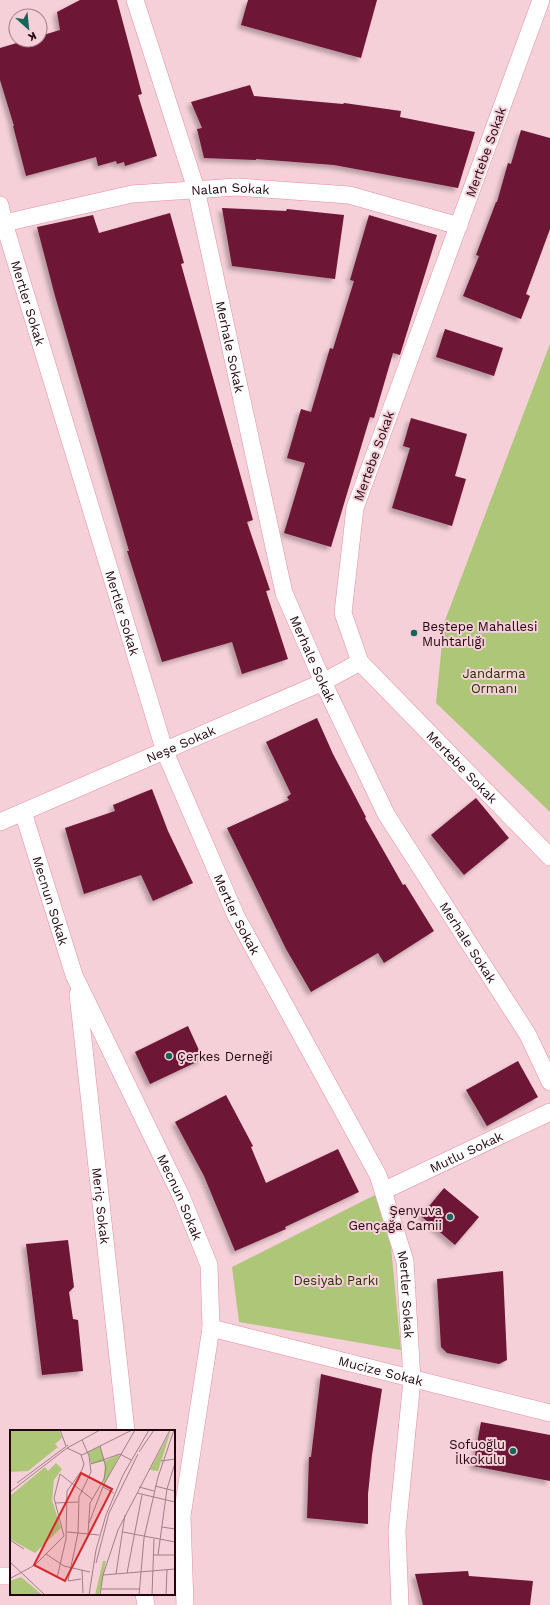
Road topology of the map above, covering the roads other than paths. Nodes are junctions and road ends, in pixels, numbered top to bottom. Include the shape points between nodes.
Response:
1 (135, 0) edge
2 (541, 0) edge
3 (196, 189) junction
4 (0, 205) edge
5 (2, 223) edge
6 (459, 226) junction
7 (360, 662) junction
8 (323, 682) junction
9 (165, 752) junction
10 (23, 812) junction
11 (0, 822) edge
12 (550, 857) edge
13 (77, 981) junction
14 (550, 1082) edge
15 (550, 1112) edge
16 (383, 1191) junction
17 (211, 1328) junction
18 (412, 1380) junction
19 (550, 1413) edge
20 (126, 1430) edge
21 (144, 1595) edge
22 (146, 1605) edge
23 (185, 1605) edge
24 (400, 1605) edge

1 - 3 street, Merhale Sokak
2 - 6 street, Mertebe Sokak
3 - 5 street, Nalan Sokak via 132,194
3 - 6 street, Nalan Sokak via 237,187 349,195
3 - 8 street, Merhale Sokak via 284,593
4 - 5 street, Mertler Sokak
5 - 9 street, Mertler Sokak
6 - 7 street, Mertebe Sokak via 355,508 343,613
7 - 8 street, Neşe Sokak
7 - 12 street, Mertebe Sokak
8 - 9 street, Neşe Sokak
8 - 14 street, Merhale Sokak via 386,814 528,1034
9 - 10 street, Neşe Sokak
9 - 16 street, Mertler Sokak via 236,916 378,1175
10 - 11 street, Neşe Sokak
10 - 13 street, Mecnun Sokak
13 - 17 street, Mecnun Sokak via 182,1198 209,1265
13 - 20 street, Meriç Sokak
15 - 16 street, Mutlu Sokak
16 - 18 street, Mertler Sokak via 405,1260
17 - 18 street, Mucize Sokak
17 - 23 street, Mecnun Sokak via 182,1516
18 - 19 street, Mucize Sokak
18 - 24 street, Mertler Sokak via 397,1531
21 - 22 street

